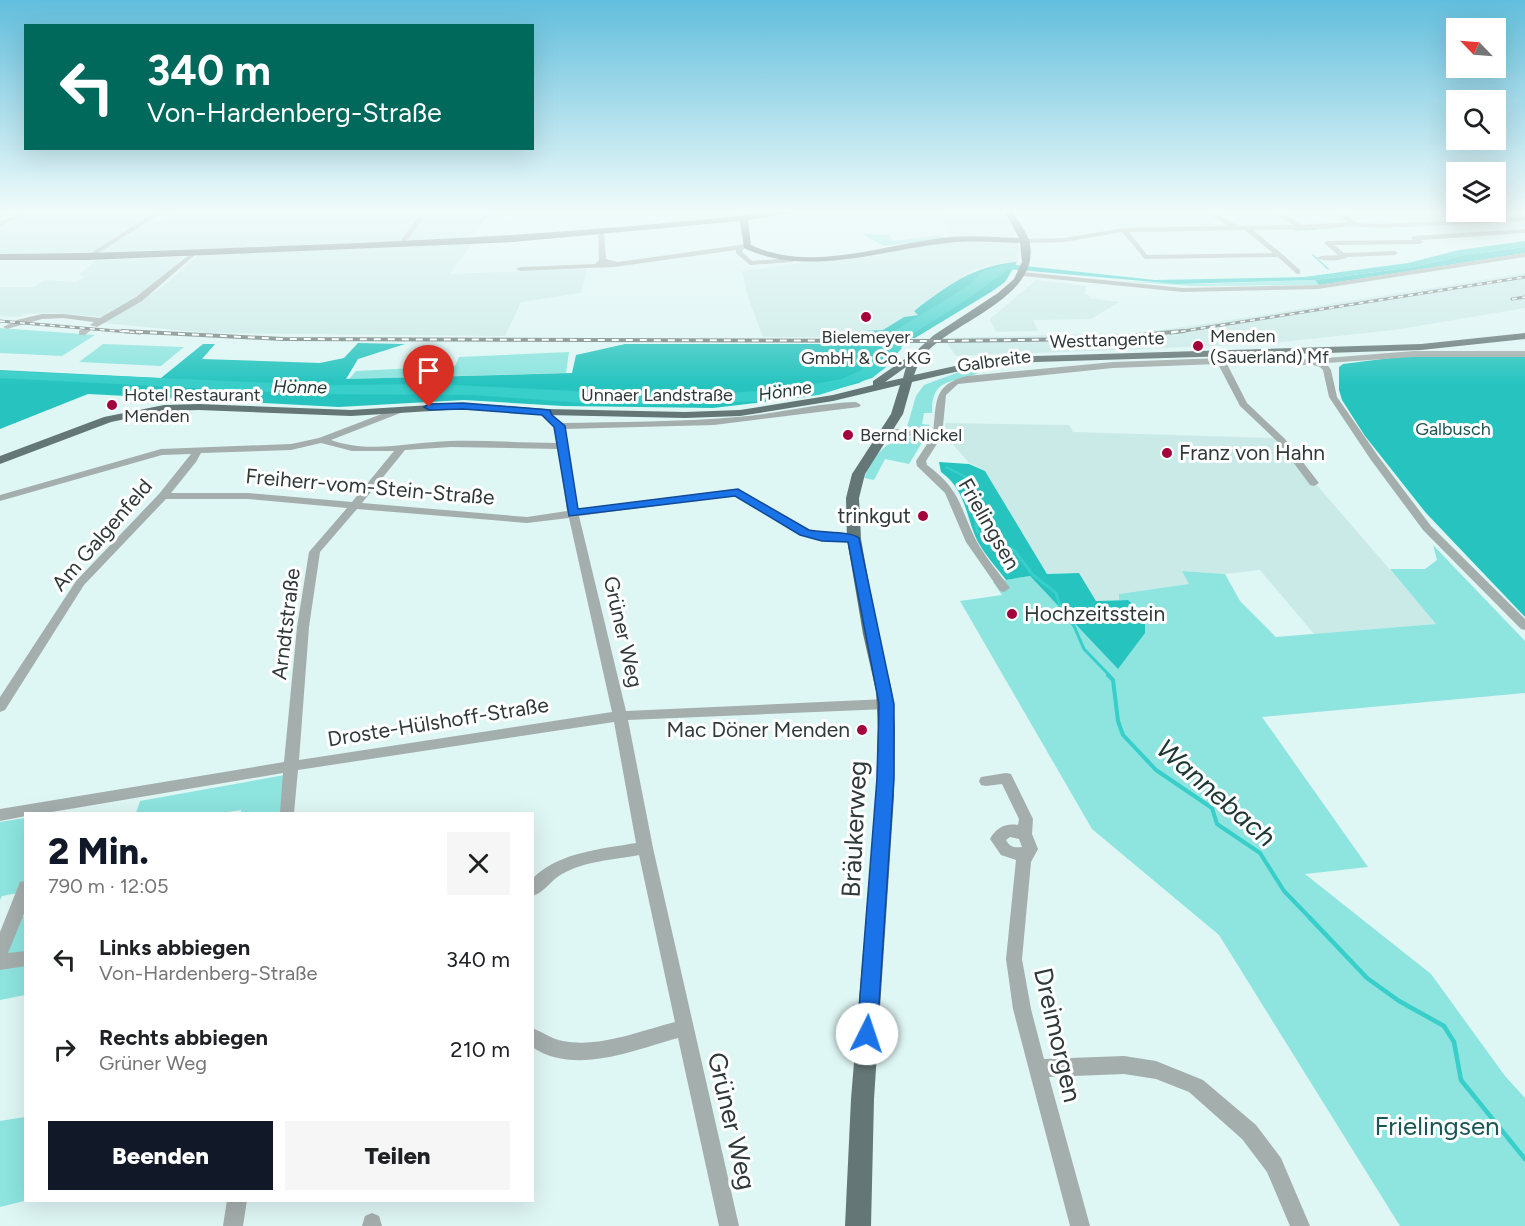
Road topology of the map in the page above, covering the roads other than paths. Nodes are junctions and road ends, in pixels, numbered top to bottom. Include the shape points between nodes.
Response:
1 (175, 269) edge
2 (1024, 269) edge
3 (1294, 269) edge
4 (1433, 269) edge
5 (1297, 272) dead end
6 (1023, 273) junction
7 (7, 327) dead end
8 (1525, 338) edge
9 (923, 350) junction
10 (1525, 354) edge
11 (1221, 361) junction
12 (1313, 362) junction
13 (955, 369) junction
14 (907, 379) junction
15 (864, 390) junction
16 (902, 400) junction
17 (856, 405) dead end
18 (400, 410) junction
19 (547, 412) junction
20 (559, 426) junction
21 (887, 431) junction
22 (937, 436) junction
23 (322, 440) junction
24 (563, 446) junction
25 (403, 447) junction
26 (197, 451) junction
27 (0, 460) edge
28 (1314, 483) dead end
29 (162, 496) junction
30 (0, 498) edge
31 (355, 505) junction
32 (573, 514) junction
33 (853, 538) junction
34 (1004, 588) dead end
35 (1525, 626) edge
36 (886, 704) junction
37 (0, 707) edge
38 (620, 716) junction
39 (292, 766) junction
40 (986, 781) dead end
41 (287, 812) edge
42 (0, 815) edge
43 (1023, 834) junction
44 (645, 848) junction
45 (1027, 853) junction
46 (534, 887) edge
47 (24, 892) edge
48 (0, 953) edge
49 (24, 958) edge
50 (0, 962) edge
51 (684, 1028) junction
52 (534, 1037) edge
53 (1038, 1068) junction
54 (237, 1202) edge
55 (233, 1226) edge
56 (729, 1226) edge
57 (858, 1226) edge
58 (1080, 1226) edge
59 (1300, 1226) edge

1 - 7 street via 139,299 91,327 43,315
2 - 6 main road
3 - 5 street
4 - 6 street via 1318,287 1183,290
6 - 9 main road via 1008,290
8 - 13 main road, Westtangente via 1421,346 1063,357
9 - 13 main road via 931,362
9 - 14 main road, Bräukerweg
9 - 15 main road
10 - 12 street, Galbreite via 1414,354
11 - 12 street, Galbreite
11 - 22 street, Galbreite via 1113,365 955,382 942,394
11 - 28 street via 1243,404 1282,441
12 - 35 street via 1327,370 1333,397 1427,528
13 - 14 main road, Westtangente
13 - 16 main road via 921,382
14 - 15 main road, Unnaer Landstraße
14 - 16 main road, Bräukerweg
15 - 16 main road
15 - 19 main road, Unnaer Landstraße via 740,413
16 - 21 main road, Bräukerweg
17 - 20 street, Unnaer Landstraße via 697,423
18 - 19 main road, Unnaer Landstraße via 463,406
18 - 23 street
18 - 27 main road, Unnaer Landstraße via 146,410 89,425
19 - 20 street, Unnaer Landstraße
20 - 24 street, Grüner Weg
21 - 22 street
21 - 33 main road, Bräukerweg via 864,462 856,481
22 - 34 street, Frielingsen via 921,461 922,466 953,494 972,542
23 - 25 street via 361,448
23 - 26 street via 291,447
24 - 25 street
24 - 32 street, Grüner Weg
25 - 31 street, Arndtstraße
26 - 29 street, Am Galgenfeld
26 - 30 street via 161,452
29 - 31 street, Freiherr-vom-Stein-Straße via 248,496
29 - 37 street, Am Galgenfeld via 80,583
31 - 32 street, Freiherr-vom-Stein-Straße via 527,519
31 - 39 street, Arndtstraße via 315,552 303,627
32 - 33 street, Freiherr-vom-Stein-Straße via 738,492 805,533
32 - 38 street, Grüner Weg
33 - 36 main road, Bräukerweg
36 - 38 street, Droste-Hülshoff-Straße
36 - 57 main road, Bräukerweg via 885,790 858,1153
38 - 39 street, Droste-Hülshoff-Straße
38 - 44 street, Grüner Weg
39 - 41 street, Arndtstraße
39 - 42 street, Droste-Hülshoff-Straße
40 - 43 street, Dreimorgen via 1006,778 1026,819
43 - 45 street, Dreimorgen via 1030,849
43 - 45 street via 1006,831 998,839 1009,854
44 - 46 street via 580,860 552,872
44 - 51 street, Grüner Weg
45 - 53 street, Dreimorgen via 1014,959
47 - 48 street
49 - 50 street
51 - 52 street via 588,1052 553,1050
51 - 56 street, Grüner Weg
53 - 58 street, Dreimorgen
53 - 59 street via 1124,1065 1156,1070 1196,1086 1249,1132 1268,1156
54 - 55 street

